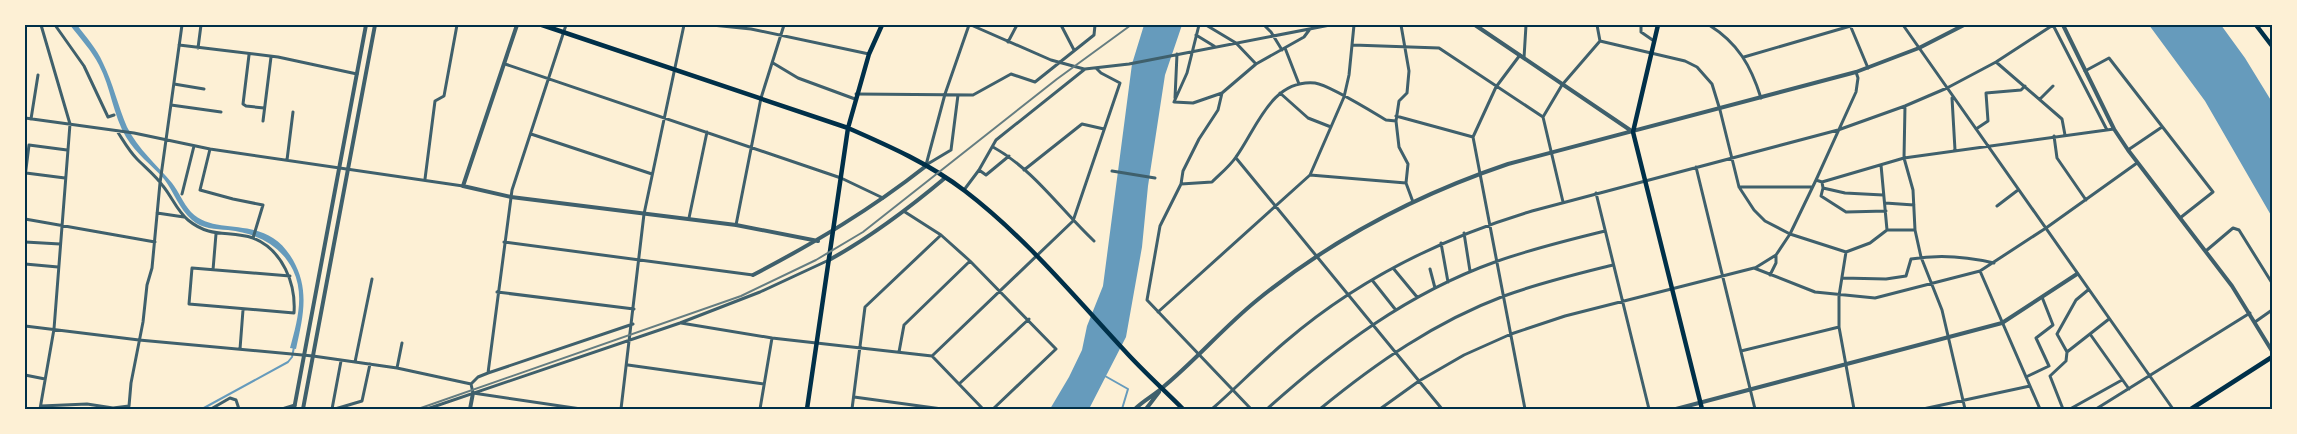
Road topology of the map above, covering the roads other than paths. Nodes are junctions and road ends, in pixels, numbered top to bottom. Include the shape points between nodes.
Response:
1 (41, 25) edge
2 (55, 25) edge
3 (182, 25) edge
4 (202, 25) edge
5 (366, 25) edge
6 (375, 25) edge
7 (457, 25) edge
8 (517, 25) edge
9 (542, 25) edge
10 (566, 25) edge
11 (684, 25) edge
12 (712, 25) edge
13 (784, 25) edge
14 (882, 25) edge
15 (970, 25) edge
16 (1017, 25) edge
17 (1060, 25) edge
18 (1095, 25) edge
19 (1199, 25) edge
20 (1206, 25) edge
21 (1264, 25) edge
22 (1330, 25) edge
23 (1354, 25) edge
24 (1401, 25) edge
25 (1475, 25) edge
26 (1526, 25) edge
27 (1597, 25) edge
28 (1641, 25) edge
29 (1658, 25) edge
30 (1709, 25) edge
31 (1852, 25) edge
32 (1903, 25) edge
33 (1964, 25) edge
34 (2053, 25) edge
35 (2063, 25) edge
36 (2256, 25) edge
37 (1322, 26) edge
38 (1310, 29) junction
39 (564, 32) junction
40 (782, 35) junction
41 (1196, 35) junction
42 (1272, 35) junction
43 (1600, 41) junction
44 (1654, 41) junction
45 (1008, 42) junction
46 (1236, 43) junction
47 (179, 45) junction
48 (1353, 45) junction
49 (1215, 46) junction
50 (2272, 46) edge
51 (198, 48) junction
52 (1406, 48) junction
53 (1919, 48) junction
54 (1283, 49) junction
55 (1074, 50) junction
56 (1193, 51) junction
57 (869, 54) junction
58 (1177, 54) junction
59 (1651, 54) junction
60 (249, 55) junction
61 (1520, 55) junction
62 (271, 57) junction
63 (1744, 57) junction
64 (1524, 58) junction
65 (1996, 62) junction
66 (773, 63) junction
67 (1060, 63) junction
68 (505, 64) junction
69 (1256, 64) junction
70 (1096, 68) junction
71 (1868, 68) junction
72 (674, 69) junction
73 (1085, 70) junction
74 (2085, 71) junction
75 (1856, 72) junction
76 (357, 74) junction
77 (38, 75) dead end
78 (549, 80) junction
79 (174, 84) junction
80 (1298, 84) junction
81 (1562, 85) junction
82 (2025, 86) junction
83 (2053, 86) dead end
84 (1496, 87) junction
85 (1946, 88) junction
86 (204, 89) dead end
87 (1222, 93) junction
88 (1280, 93) junction
89 (945, 94) junction
90 (958, 95) junction
91 (856, 96) junction
92 (1344, 97) junction
93 (1952, 97) junction
94 (761, 98) junction
95 (1762, 98) junction
96 (2040, 99) junction
97 (1174, 102) junction
98 (171, 105) junction
99 (1905, 106) junction
100 (264, 108) junction
101 (1720, 110) junction
102 (222, 112) dead end
103 (293, 112) dead end
104 (114, 115) dead end
105 (1396, 116) junction
106 (1543, 117) junction
107 (25, 118) edge
108 (664, 118) junction
109 (31, 119) junction
110 (262, 121) dead end
111 (1396, 121) junction
112 (70, 124) junction
113 (1331, 127) junction
114 (2162, 127) junction
115 (848, 128) junction
116 (1104, 129) junction
117 (1976, 129) junction
118 (2114, 129) junction
119 (1838, 130) junction
120 (2107, 130) junction
121 (117, 131) junction
122 (707, 132) junction
123 (1633, 132) junction
124 (531, 134) junction
125 (2065, 135) junction
126 (2054, 136) junction
127 (1473, 137) junction
128 (167, 139) junction
129 (27, 145) edge
130 (1987, 145) junction
131 (194, 146) junction
132 (751, 147) junction
133 (993, 147) junction
134 (210, 149) junction
135 (67, 150) junction
136 (1955, 150) junction
137 (2128, 150) junction
138 (1551, 153) junction
139 (1009, 156) junction
140 (1236, 158) junction
141 (1731, 158) junction
142 (1904, 158) junction
143 (287, 160) junction
144 (2137, 163) junction
145 (1881, 165) junction
146 (926, 166) junction
147 (1696, 167) junction
148 (340, 168) junction
149 (348, 169) junction
150 (979, 170) junction
151 (1024, 170) junction
152 (1112, 171) dead end
153 (25, 173) edge
154 (652, 174) junction
155 (1479, 174) junction
156 (1310, 175) junction
157 (25, 177) edge
158 (65, 178) junction
159 (841, 178) junction
160 (945, 178) junction
161 (1155, 178) dead end
162 (425, 179) junction
163 (1645, 180) junction
164 (1816, 180) junction
165 (160, 182) junction
166 (1822, 182) junction
167 (1406, 183) junction
168 (1181, 184) junction
169 (463, 186) junction
170 (1739, 187) junction
171 (1812, 187) junction
172 (1823, 188) junction
173 (964, 190) junction
174 (2018, 190) junction
175 (1596, 193) junction
176 (182, 194) dead end
177 (1883, 195) junction
178 (511, 197) junction
179 (884, 199) junction
180 (2086, 200) junction
181 (1413, 202) junction
182 (1563, 202) junction
183 (1885, 203) junction
184 (1914, 205) junction
185 (1276, 206) junction
186 (1997, 206) dead end
187 (1886, 211) junction
188 (905, 212) junction
189 (157, 213) junction
190 (644, 214) junction
191 (185, 217) junction
192 (689, 218) junction
193 (2180, 218) junction
194 (25, 219) edge
195 (1073, 221) junction
196 (61, 224) junction
197 (736, 224) junction
198 (1488, 224) junction
199 (2046, 228) junction
200 (1887, 230) junction
201 (1915, 230) junction
202 (833, 231) junction
203 (1605, 231) junction
204 (216, 234) junction
205 (941, 234) junction
206 (1464, 234) junction
207 (1790, 234) junction
208 (253, 238) junction
209 (818, 241) junction
210 (1094, 241) dead end
211 (25, 242) edge
212 (155, 242) junction
213 (504, 242) junction
214 (1441, 243) junction
215 (60, 244) junction
216 (2207, 250) junction
217 (1846, 252) junction
218 (1036, 255) junction
219 (1776, 255) junction
220 (1316, 256) junction
221 (1921, 257) junction
222 (640, 260) junction
223 (829, 260) junction
224 (970, 261) junction
225 (1496, 261) junction
226 (1994, 263) junction
227 (25, 264) edge
228 (1614, 265) junction
229 (58, 267) junction
230 (1393, 268) junction
231 (1754, 268) junction
232 (1430, 269) dead end
233 (213, 270) junction
234 (1980, 271) junction
235 (1470, 272) junction
236 (2077, 274) junction
237 (753, 275) joint
238 (1723, 275) junction
239 (1770, 275) junction
240 (290, 276) junction
241 (1842, 278) junction
242 (372, 279) dead end
243 (1372, 280) junction
244 (1448, 282) junction
245 (2272, 283) edge
246 (1933, 285) junction
247 (1435, 288) junction
248 (1672, 288) junction
249 (1001, 290) junction
250 (2088, 290) junction
251 (497, 292) junction
252 (1348, 294) junction
253 (1503, 296) junction
254 (1839, 296) junction
255 (2042, 297) junction
256 (1416, 298) junction
257 (1622, 301) junction
258 (634, 309) junction
259 (1395, 309) junction
260 (243, 310) junction
261 (2272, 310) edge
262 (1158, 312) junction
263 (2250, 313) junction
264 (1030, 319) junction
265 (2109, 319) junction
266 (2255, 322) junction
267 (680, 323) junction
268 (2002, 323) junction
269 (633, 324) junction
270 (1372, 324) junction
271 (25, 326) edge
272 (1839, 327) junction
273 (54, 329) junction
274 (1511, 334) junction
275 (2090, 334) junction
276 (1949, 337) junction
277 (772, 338) junction
278 (140, 340) junction
279 (630, 340) junction
280 (815, 343) junction
281 (402, 344) dead end
282 (860, 348) junction
283 (240, 349) junction
284 (1741, 351) junction
285 (2272, 351) edge
286 (899, 352) junction
287 (1394, 352) junction
288 (2067, 352) junction
289 (1198, 354) junction
290 (305, 355) junction
291 (313, 356) junction
292 (932, 356) junction
293 (2272, 357) edge
294 (341, 360) junction
295 (355, 362) junction
296 (370, 364) junction
297 (628, 365) junction
298 (1844, 365) junction
299 (397, 368) junction
300 (488, 373) junction
301 (25, 375) edge
302 (2026, 377) junction
303 (2150, 377) junction
304 (45, 379) junction
305 (2122, 380) junction
306 (1419, 381) junction
307 (471, 384) junction
308 (764, 384) junction
309 (959, 384) junction
310 (2030, 386) junction
311 (1162, 388) junction
312 (2129, 389) junction
313 (1233, 390) junction
314 (1751, 390) junction
315 (473, 393) junction
316 (854, 397) junction
317 (1963, 400) junction
318 (1700, 402) junction
319 (87, 404) junction
320 (40, 407) edge
321 (131, 407) edge
322 (295, 407) edge
323 (87, 409) edge
324 (211, 409) edge
325 (239, 409) edge
326 (282, 409) edge
327 (303, 409) edge
328 (333, 409) edge
329 (427, 409) edge
330 (470, 409) edge
331 (580, 409) edge
332 (621, 409) edge
333 (760, 409) edge
334 (807, 409) edge
335 (852, 409) edge
336 (942, 409) edge
337 (983, 409) edge
338 (993, 409) edge
339 (1135, 409) edge
340 (1146, 409) edge
341 (1183, 409) edge
342 (1212, 409) edge
343 (1251, 409) edge
344 (1267, 409) edge
345 (1320, 409) edge
346 (1380, 409) edge
347 (1442, 409) edge
348 (1525, 409) edge
349 (1649, 409) edge
350 (1676, 409) edge
351 (1702, 409) edge
352 (1754, 409) edge
353 (1854, 409) edge
354 (1923, 409) edge
355 (1964, 409) edge
356 (2040, 409) edge
357 (2063, 409) edge
358 (2070, 409) edge
359 (2096, 409) edge
360 (2173, 409) edge
361 (2191, 409) edge

1 - 112 street
2 - 104 street via 84,66 108,117
3 - 47 street
4 - 51 street
5 - 76 street
6 - 149 street
7 - 162 street via 444,96 435,100
8 - 68 street
9 - 39 main road
10 - 39 street
11 - 72 street
12 - 40 street
13 - 40 street
14 - 57 main road
15 - 45 street
15 - 89 street
16 - 45 street
17 - 55 street
18 - 55 street via 1094,35
19 - 41 street
20 - 46 street
21 - 42 street
22 - 37 street
23 - 48 street
24 - 52 street
25 - 61 street
26 - 64 street
27 - 43 street
28 - 44 street via 1641,32
29 - 44 main road
30 - 63 street via 1728,38
31 - 63 street
31 - 71 street
32 - 53 street
33 - 53 street
34 - 65 street
34 - 120 street
35 - 74 street
36 - 50 main road
37 - 38 street
38 - 42 street
38 - 54 street
39 - 72 main road
39 - 78 street
40 - 57 street
40 - 66 street
41 - 49 street
41 - 56 street
42 - 46 street
42 - 54 street
43 - 59 street
43 - 81 street
44 - 59 main road
45 - 67 street
46 - 49 street
46 - 69 street
47 - 51 street
47 - 79 street
48 - 52 street
48 - 92 street
49 - 56 street
51 - 60 street
52 - 84 street via 1439,48
52 - 105 street via 1407,93 1399,101
53 - 71 street
53 - 85 street
54 - 69 street
54 - 80 street
55 - 67 street
56 - 58 street
56 - 97 street
57 - 91 main road
58 - 70 street
58 - 97 street
59 - 101 street via 1697,67 1712,84
59 - 123 main road
60 - 62 street
60 - 100 street via 243,104
61 - 64 street
61 - 84 street
62 - 76 street
62 - 100 street
63 - 95 street
64 - 81 street
65 - 82 street
65 - 85 street
66 - 91 street via 798,78
66 - 94 street
67 - 73 street
67 - 90 street via 1035,82 1010,74 973,96
68 - 78 street
68 - 169 street
69 - 87 street
70 - 73 street
70 - 116 street via 1120,83
71 - 75 street
72 - 94 main road
72 - 108 street
73 - 133 street via 996,140
74 - 114 street via 2109,58
74 - 118 street
75 - 95 street
75 - 119 street via 1856,92
76 - 148 street
77 - 109 street
78 - 108 street
78 - 124 street
79 - 86 street
79 - 98 street
80 - 88 street
80 - 92 street via 1316,83
81 - 106 street
81 - 123 street
82 - 96 street
82 - 117 street via 2021,90 1986,93 1988,121
83 - 96 street
84 - 106 street
84 - 127 street
85 - 93 street
85 - 99 street
87 - 97 street via 1193,103
87 - 168 street via 1218,110 1183,171
88 - 113 street via 1308,118
88 - 140 street via 1263,111
89 - 90 street
89 - 91 street
89 - 146 street
90 - 146 street via 951,150
91 - 115 main road
92 - 111 street via 1386,120
92 - 113 street
93 - 117 street
93 - 136 street
94 - 115 main road
94 - 132 street
95 - 101 street
96 - 125 street via 2062,119
98 - 102 street
98 - 128 street
99 - 119 street
99 - 142 street
100 - 110 street
101 - 123 street
101 - 141 street
103 - 143 street
105 - 111 street
105 - 127 street
106 - 138 street
107 - 109 street
108 - 122 street
108 - 154 street
109 - 112 street
111 - 167 street via 1399,147 1408,164
112 - 121 street
112 - 135 street
113 - 156 street
114 - 137 street
114 - 193 street via 2213,192
115 - 146 main road
115 - 159 main road
116 - 151 street via 1082,124
116 - 195 street
117 - 130 street
118 - 120 street
118 - 137 street
119 - 141 street
119 - 164 street
120 - 125 street
121 - 128 street
121 - 165 street via 136,158
122 - 132 street
122 - 192 street
123 - 138 street
123 - 163 main road
124 - 154 street
124 - 178 street
125 - 126 street
126 - 130 street
126 - 180 street via 2057,158
127 - 155 street
128 - 131 street
128 - 165 street
129 - 135 street
129 - 153 street
130 - 136 street
130 - 174 street
131 - 134 street
131 - 176 street
132 - 159 street
132 - 197 street
133 - 139 street
133 - 150 street
134 - 143 street
134 - 208 street via 200,190 263,205
135 - 158 street
136 - 142 street
137 - 144 street
138 - 155 street
138 - 182 street
139 - 150 street via 986,175
139 - 151 street
140 - 168 street via 1212,182
140 - 185 street
141 - 147 street
141 - 170 street
142 - 145 street
142 - 184 street
143 - 148 street
144 - 180 street
144 - 193 street
145 - 166 street
145 - 177 street
146 - 160 main road
146 - 179 street
147 - 163 street
147 - 238 street
148 - 149 street
148 - 290 street
149 - 162 street
149 - 291 street
150 - 173 street
151 - 195 street
152 - 161 street
153 - 157 street
153 - 158 street
154 - 190 street
155 - 181 street
155 - 198 street
156 - 167 street
156 - 185 street
158 - 196 street
159 - 179 street
159 - 202 main road
160 - 173 main road
160 - 188 street
162 - 169 street
163 - 175 street
163 - 248 main road
164 - 166 street
164 - 171 street
165 - 189 street
165 - 191 street
166 - 172 street
167 - 181 street
168 - 262 street via 1160,226 1147,300
169 - 178 street
170 - 171 street
170 - 207 street via 1759,216
171 - 207 street
172 - 177 street via 1845,194
172 - 187 street via 1821,196 1846,212
173 - 218 main road via 1004,222
174 - 186 street
174 - 199 street
175 - 182 street
175 - 203 street
177 - 183 street
178 - 190 street
178 - 213 street
179 - 202 street
180 - 199 street
181 - 220 street
182 - 198 street
183 - 184 street
183 - 187 street
184 - 201 street
185 - 220 street
185 - 262 street
187 - 200 street
188 - 205 street
188 - 223 street
189 - 191 street
189 - 212 street
190 - 192 street
190 - 222 street
191 - 204 street
192 - 197 street
193 - 216 street
194 - 196 street
195 - 210 street
195 - 218 street
196 - 212 street
196 - 215 street
197 - 209 street
198 - 206 street
198 - 225 street
199 - 226 street
199 - 236 street
200 - 201 street
200 - 217 street via 1870,243
201 - 221 street
202 - 209 street
202 - 223 main road
203 - 225 street
203 - 228 street
204 - 208 street
204 - 233 street
205 - 224 street
205 - 282 street via 865,307
206 - 214 street
206 - 235 street
207 - 217 street
207 - 219 street
208 - 240 street via 269,248
209 - 237 street
211 - 215 street
212 - 278 street
213 - 222 street
213 - 251 street
214 - 230 street
214 - 244 street
215 - 229 street
216 - 245 street via 2233,228 2239,230
216 - 263 street
217 - 241 street
218 - 249 street
218 - 311 main road
219 - 231 street
219 - 239 street
220 - 252 street
220 - 289 street via 1255,302
221 - 226 street via 1968,257
221 - 241 street via 1911,259 1906,276
221 - 246 street
222 - 237 street
222 - 258 street
223 - 267 street via 760,292
223 - 280 main road
224 - 249 street
224 - 286 street via 904,325
225 - 235 street
225 - 253 street
226 - 234 street
227 - 229 street
228 - 253 street
228 - 257 street
229 - 273 street
230 - 243 street
230 - 256 street
231 - 238 street
231 - 239 street
232 - 247 street
233 - 240 street
233 - 260 street via 192,268 189,304
234 - 246 street
234 - 268 street
235 - 244 street
236 - 250 street
236 - 255 street
238 - 248 street
238 - 284 street
239 - 254 street via 1815,292
240 - 260 street via 295,295 294,313
241 - 254 street
242 - 295 street
243 - 252 street
243 - 259 street
244 - 247 street
246 - 254 street via 1875,298
246 - 276 street
247 - 256 street
248 - 257 street
248 - 318 main road
249 - 264 street
249 - 292 street
250 - 265 street
250 - 288 street via 2076,300 2057,334
251 - 258 street
251 - 300 street
252 - 270 street
252 - 313 street via 1286,341
253 - 274 street
253 - 287 street via 1447,321
254 - 272 street
255 - 268 street
255 - 302 street via 2053,325 2036,338 2049,366
256 - 259 street
257 - 274 street
257 - 349 street
258 - 269 street
259 - 270 street
260 - 283 street
261 - 266 street
262 - 289 street
263 - 266 street
263 - 303 street
264 - 309 street
264 - 338 street via 1056,349
265 - 275 street
265 - 303 street
266 - 285 street
267 - 277 street
267 - 279 street
268 - 276 street
268 - 302 street
269 - 279 street
269 - 300 street
270 - 287 street
270 - 344 street via 1313,368
271 - 273 street
272 - 284 street
272 - 298 street
273 - 278 street
273 - 304 street
274 - 306 street via 1464,355
274 - 348 street
275 - 288 street
275 - 305 street
276 - 298 street
276 - 317 street
277 - 280 street
277 - 308 street
278 - 283 street
278 - 321 street
279 - 297 street
279 - 315 street
280 - 282 street
280 - 334 main road
281 - 299 street
282 - 286 street
282 - 316 street
283 - 290 street
284 - 314 street
286 - 292 street
287 - 306 street
287 - 345 street
288 - 357 street via 2066,361 2050,376
289 - 311 street
289 - 313 street
290 - 291 street
290 - 322 street
291 - 294 street
291 - 327 street
292 - 309 street
293 - 361 main road
294 - 295 street
294 - 328 street
295 - 296 street
296 - 299 street
296 - 328 street via 362,401
297 - 308 street
297 - 332 street
298 - 314 street
298 - 353 street
299 - 307 street
300 - 307 street
301 - 304 street
302 - 310 street
303 - 312 street
303 - 360 street
304 - 320 street
305 - 312 street
305 - 358 street
306 - 346 street
306 - 347 street
307 - 315 street
308 - 333 street
309 - 337 street
310 - 317 street
310 - 356 street
311 - 339 street
311 - 340 street
311 - 341 main road
312 - 359 street
313 - 342 street
313 - 343 street
314 - 318 street
314 - 352 street
315 - 329 street
315 - 330 street
315 - 331 street
316 - 335 street
316 - 336 street
317 - 354 street
317 - 355 street
318 - 350 street
318 - 351 main road
319 - 320 street
319 - 321 street
319 - 323 street
322 - 326 street
324 - 325 street via 230,398 236,400

